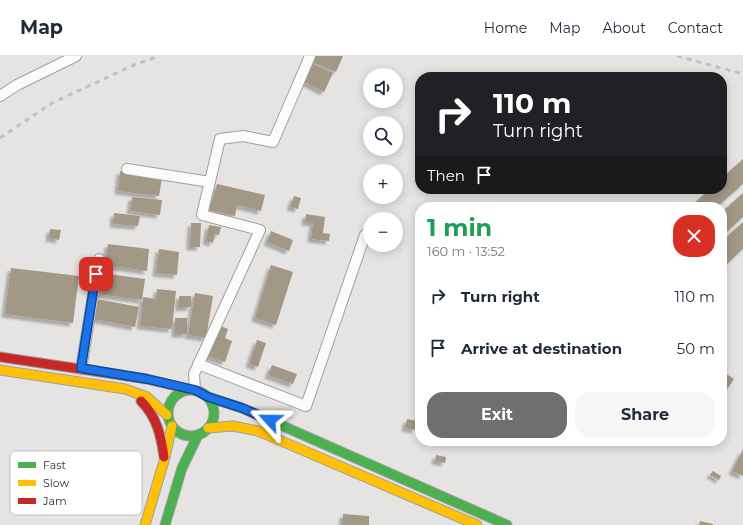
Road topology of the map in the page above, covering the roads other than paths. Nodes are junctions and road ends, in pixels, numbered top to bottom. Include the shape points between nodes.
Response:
1 (76, 56) edge
2 (310, 56) edge
3 (0, 96) edge
4 (127, 169) dead end
5 (210, 182) junction
6 (363, 242) edge
7 (99, 259) dead end
8 (0, 356) edge
9 (198, 364) junction
10 (81, 368) junction
11 (0, 370) edge
12 (126, 389) junction
13 (192, 390) junction
14 (208, 397) junction
15 (167, 415) junction
16 (172, 426) junction
17 (208, 428) junction
18 (258, 431) junction
19 (198, 435) junction
20 (215, 438) dead end
21 (205, 443) dead end
22 (164, 461) junction
23 (182, 468) junction
24 (145, 525) edge
25 (165, 525) edge
26 (477, 525) edge
27 (507, 525) edge

1 - 3 street
2 - 5 street via 274,142 244,136 220,139
4 - 5 street
5 - 9 street via 202,215 260,230
6 - 9 street via 306,406
7 - 10 street
8 - 10 main road
9 - 13 street
10 - 13 main road via 154,380
11 - 12 main road
12 - 15 main road via 147,396
12 - 22 main road via 153,415 160,433
13 - 14 main road
13 - 15 main road via 175,395
14 - 17 main road via 212,402 214,416
14 - 27 main road via 242,408
15 - 16 main road
16 - 19 main road via 180,434
16 - 22 main road
17 - 18 main road via 234,426
17 - 19 main road
18 - 20 main road via 236,431
18 - 26 main road
19 - 23 main road
21 - 23 main road via 192,454
22 - 24 main road
23 - 25 main road

